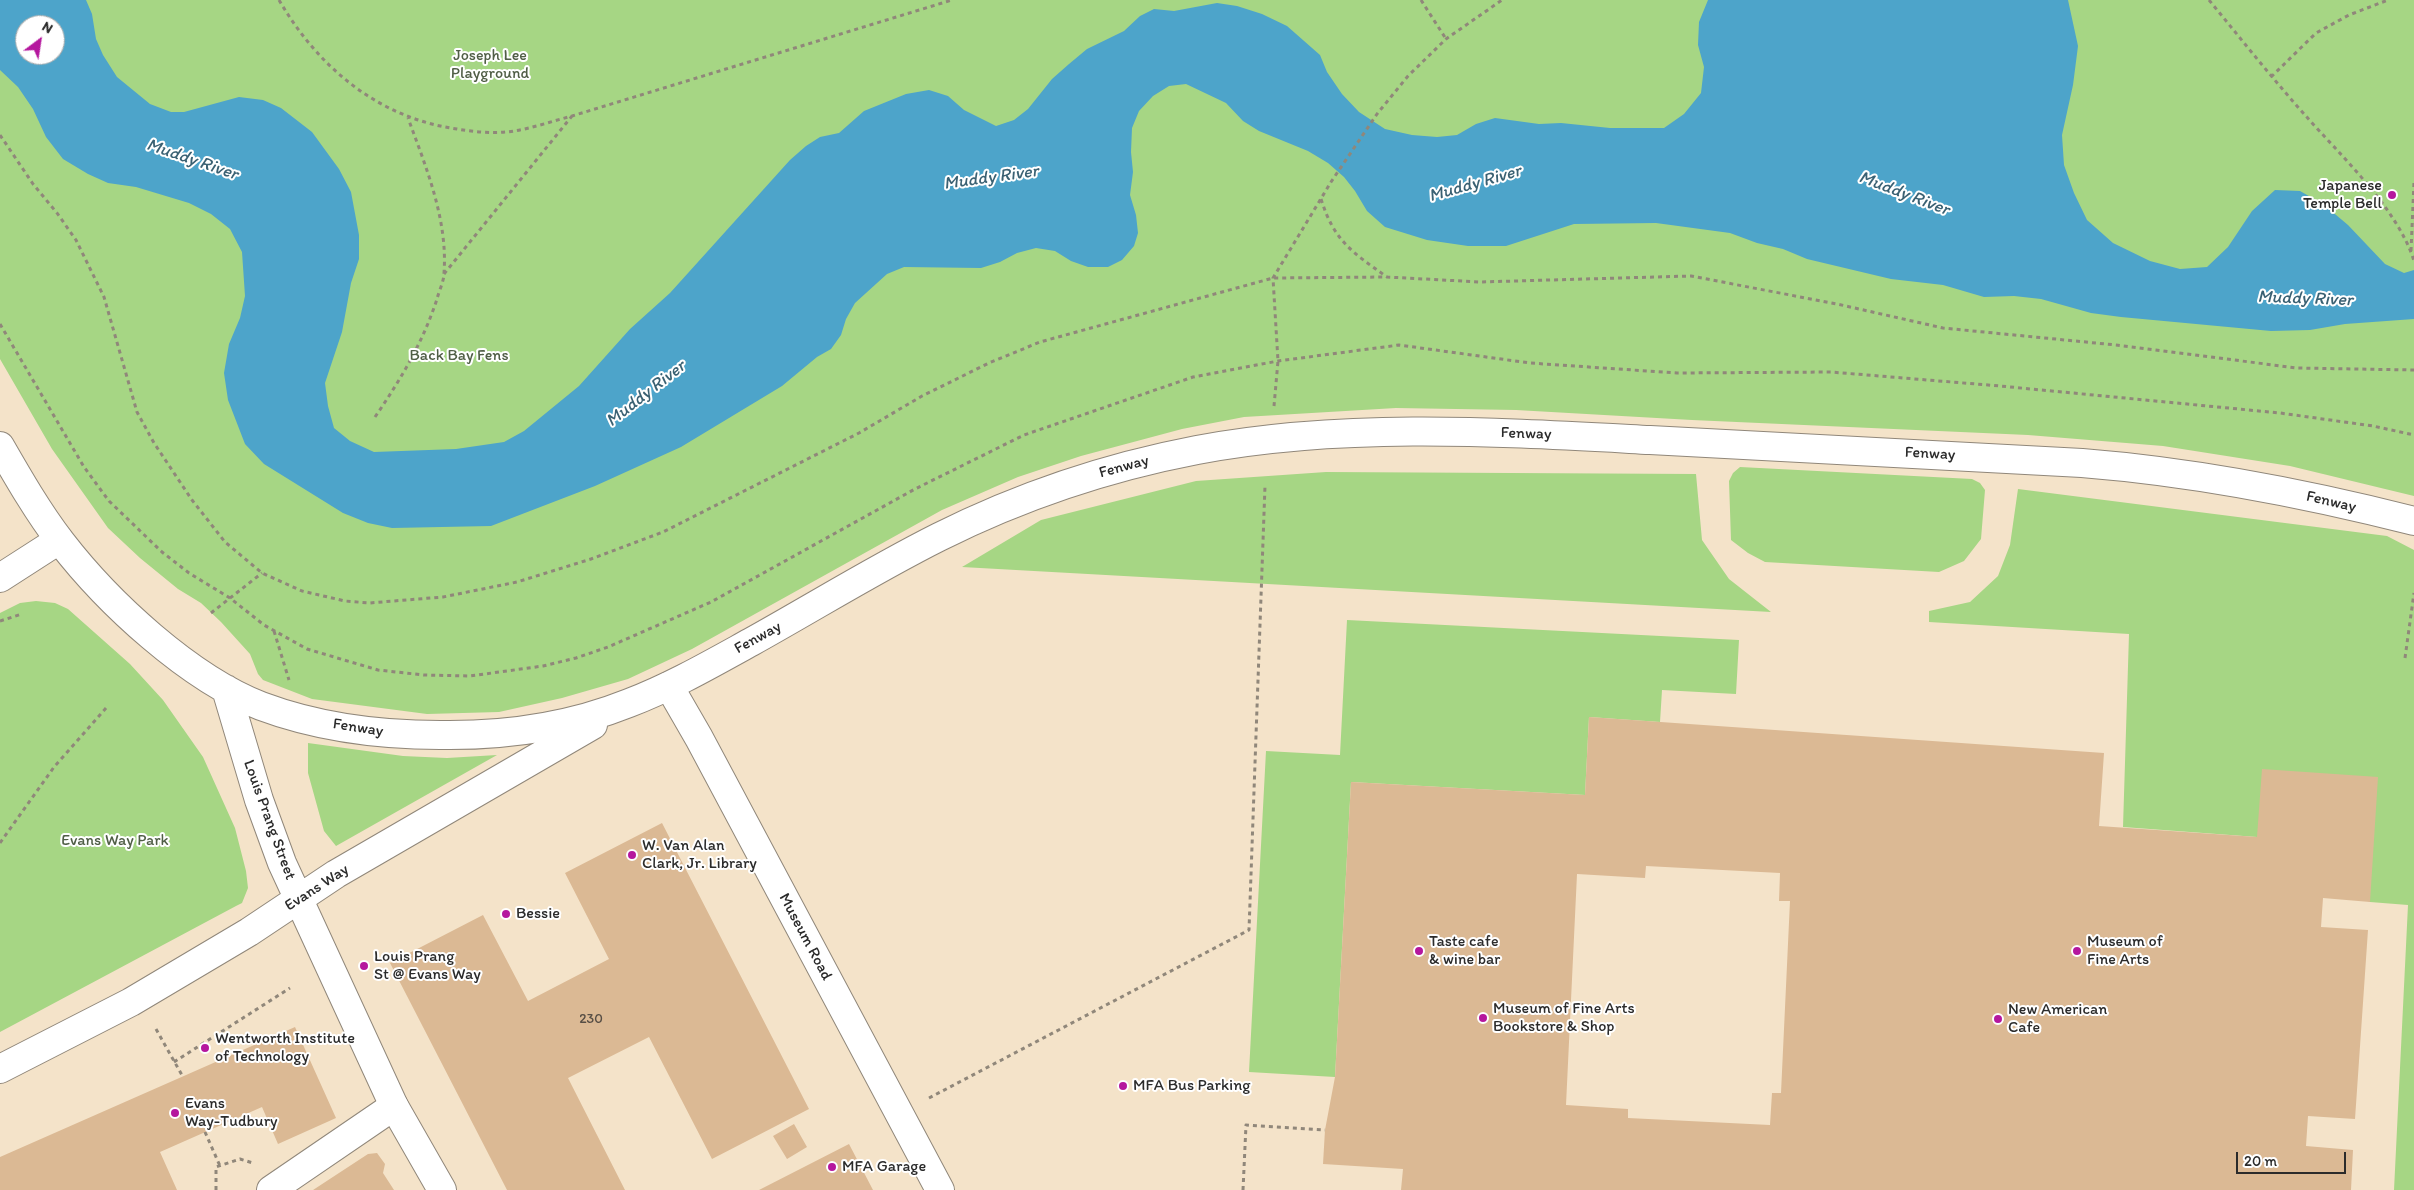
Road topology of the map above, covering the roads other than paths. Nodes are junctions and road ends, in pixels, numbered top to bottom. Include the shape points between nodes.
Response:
1 (0, 446) edge
2 (2414, 521) edge
3 (59, 540) junction
4 (0, 578) edge
5 (669, 686) junction
6 (226, 689) junction
7 (632, 702) junction
8 (300, 899) junction
9 (0, 1069) edge
10 (394, 1106) junction
11 (271, 1190) edge
12 (442, 1190) edge
13 (940, 1190) edge

1 - 3 main road, Fenway
2 - 5 main road, Fenway via 2235,481 2082,462 1523,433 1401,431 1270,439 1138,462 1027,498 931,541
3 - 4 main road
3 - 6 main road, Fenway via 140,624 171,651
5 - 7 main road, Fenway
5 - 13 main road, Museum Road
6 - 7 main road, Fenway via 266,708 301,718 351,728 422,735 476,735 552,726 591,717
6 - 8 main road, Louis Prang Street via 274,842
7 - 8 main road, Evans Way via 336,874
8 - 9 main road, Evans Way via 131,1002
8 - 10 main road, Louis Prang Street
10 - 11 main road
10 - 12 main road, Louis Prang Street

